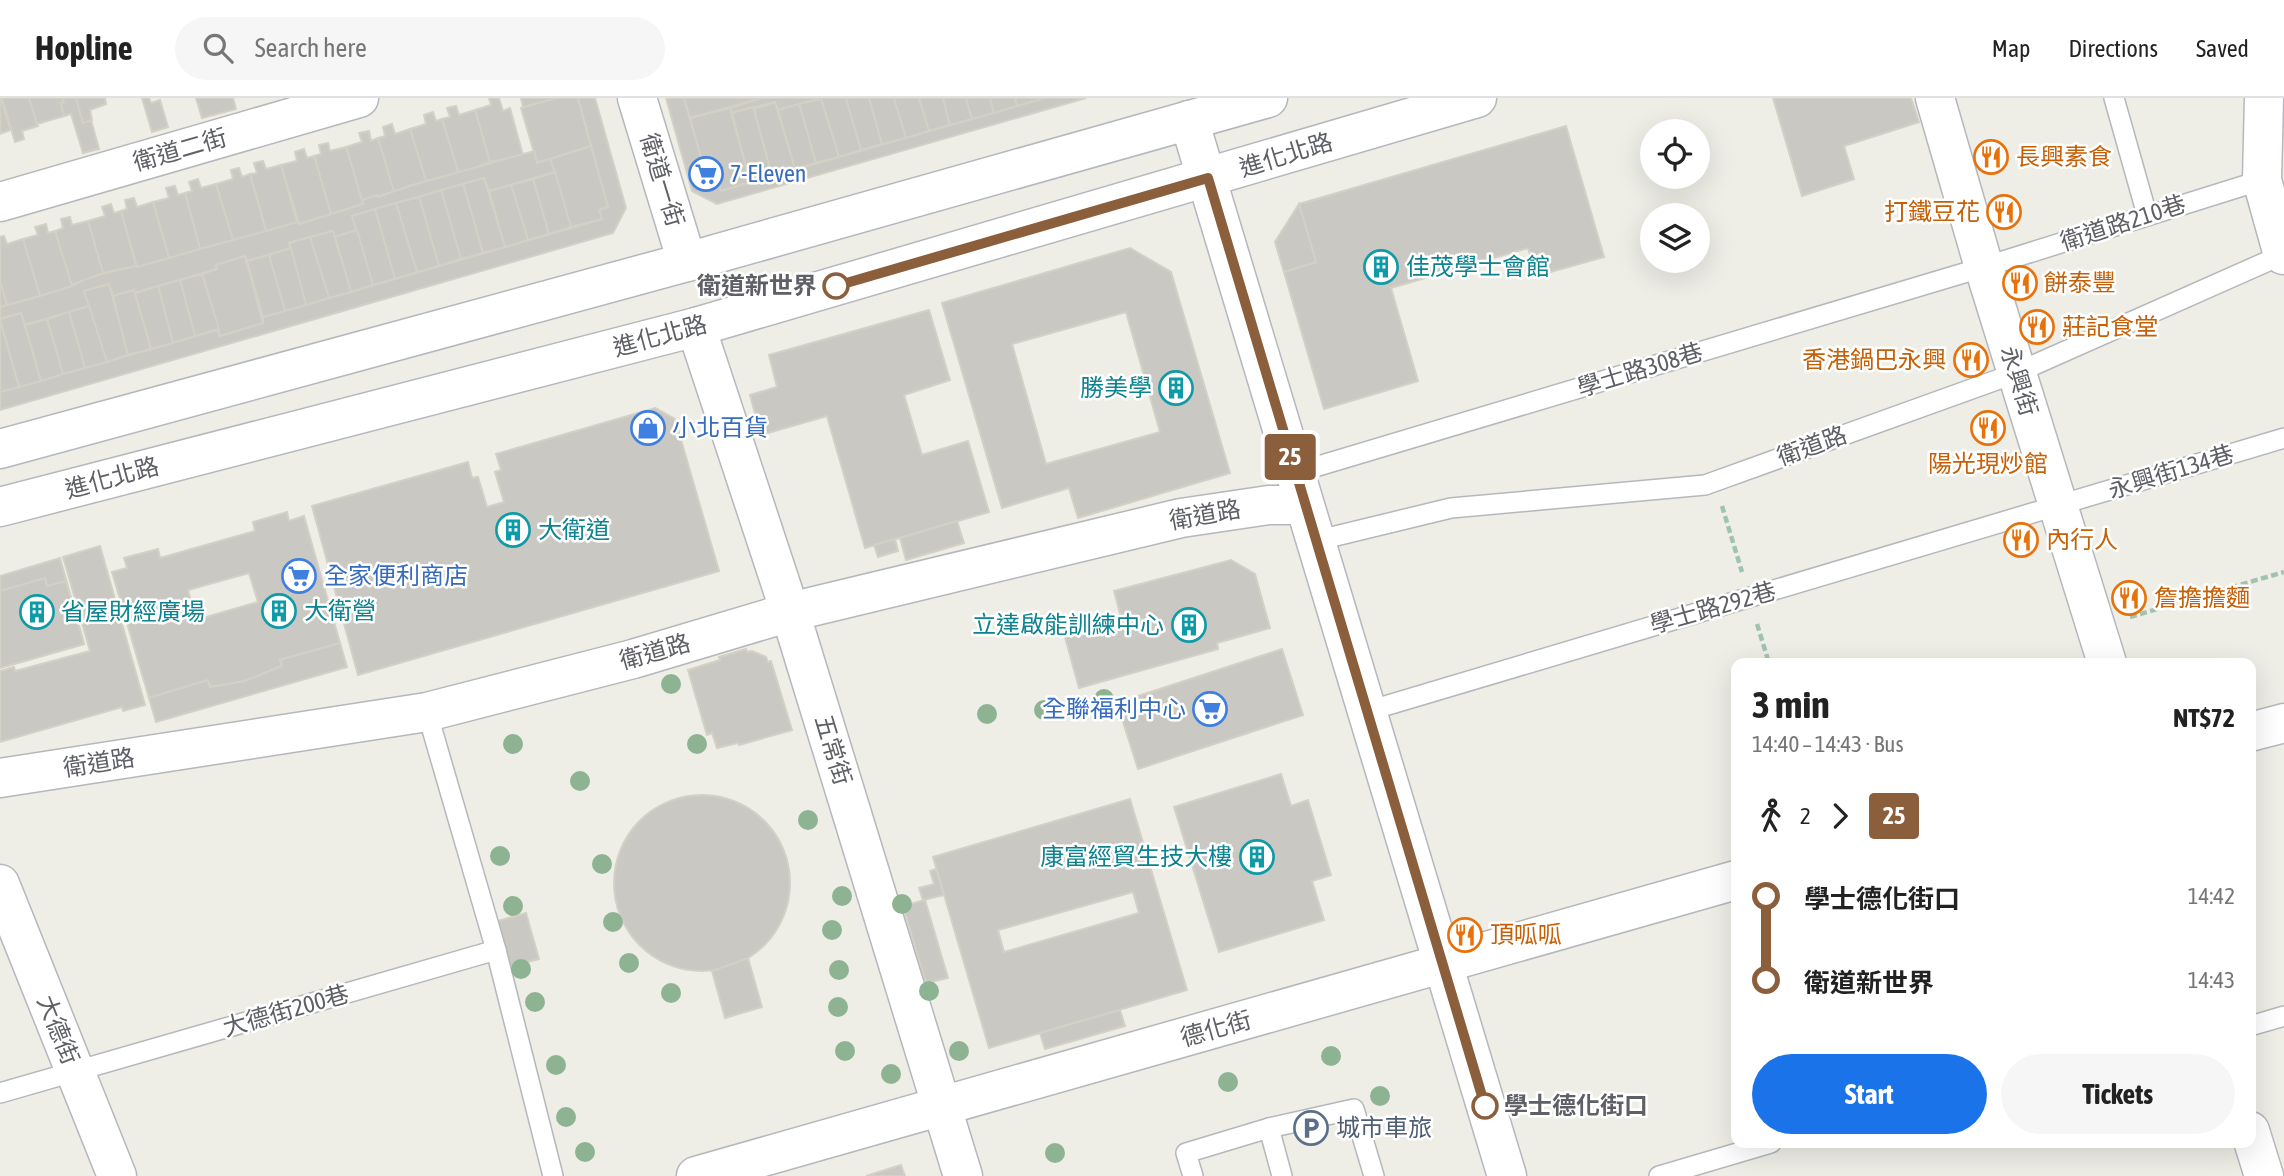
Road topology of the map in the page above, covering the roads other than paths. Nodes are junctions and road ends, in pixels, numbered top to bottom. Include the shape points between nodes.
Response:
1 (359, 98) edge
2 (637, 98) edge
3 (1268, 98) edge
4 (1477, 98) edge
5 (1935, 98) edge
6 (2114, 98) edge
7 (2264, 98) edge
8 (1189, 120) junction
9 (1208, 178) junction
10 (2263, 180) junction
11 (0, 202) edge
12 (2147, 215) junction
13 (2284, 254) edge
14 (687, 262) junction
15 (1984, 267) junction
16 (696, 327) junction
17 (2016, 373) junction
18 (2284, 438) edge
19 (0, 449) edge
20 (1300, 489) junction
21 (2059, 506) junction
22 (0, 507) edge
23 (1315, 541) junction
24 (790, 612) junction
25 (2105, 658) edge
26 (1368, 710) junction
27 (427, 712) junction
28 (2284, 723) edge
29 (2256, 730) edge
30 (0, 778) edge
31 (1731, 881) edge
32 (0, 884) edge
33 (496, 950) junction
34 (1443, 965) junction
35 (2284, 1016) edge
36 (2256, 1024) edge
37 (75, 1072) junction
38 (0, 1093) edge
39 (942, 1107) junction
40 (1269, 1128) junction
41 (1754, 1148) edge
42 (2255, 1148) edge
43 (117, 1176) edge
44 (553, 1176) edge
45 (696, 1176) edge
46 (963, 1176) edge
47 (1193, 1176) edge
48 (1282, 1176) edge
49 (1374, 1176) edge
50 (1507, 1176) edge
51 (1659, 1176) edge
52 (2264, 1176) edge

1 - 11 street, 衛道二街
2 - 14 street, 衛道一街
3 - 8 street
4 - 9 street, 進化北路
5 - 15 street, 永興街
6 - 12 lane
7 - 10 street
8 - 9 street
8 - 14 street
9 - 16 street, 進化北路
9 - 20 street
10 - 12 lane, 衛道路210巷
10 - 13 street
12 - 15 lane, 衛道路210巷
13 - 17 lane, 衛道路
14 - 19 street
15 - 17 street, 永興街
15 - 20 lane, 學士路308巷
16 - 22 street, 進化北路
16 - 24 street, 五常街
17 - 21 street, 永興街
17 - 23 lane, 衛道路 via 1705,485 1451,508
18 - 21 lane, 永興街134巷
20 - 23 street
20 - 24 street, 衛道路 via 1269,505 1181,517
21 - 25 street, 永興街
21 - 26 lane, 學士路292巷
23 - 26 street
24 - 27 street, 衛道路 via 633,659
24 - 39 street, 五常街
26 - 34 street
27 - 30 street, 衛道路
27 - 33 lane
28 - 29 street
31 - 34 street, 德化街
32 - 37 street, 大德街
33 - 37 lane, 大德街200巷
33 - 44 lane
34 - 39 street, 德化街
34 - 50 street
35 - 36 lane
37 - 38 lane, 大德街200巷
37 - 43 street, 大德街
39 - 45 street, 德化街
39 - 46 street, 五常街
40 - 47 lane via 1186,1153
40 - 48 lane
40 - 49 lane via 1354,1109
41 - 51 lane
42 - 52 street

